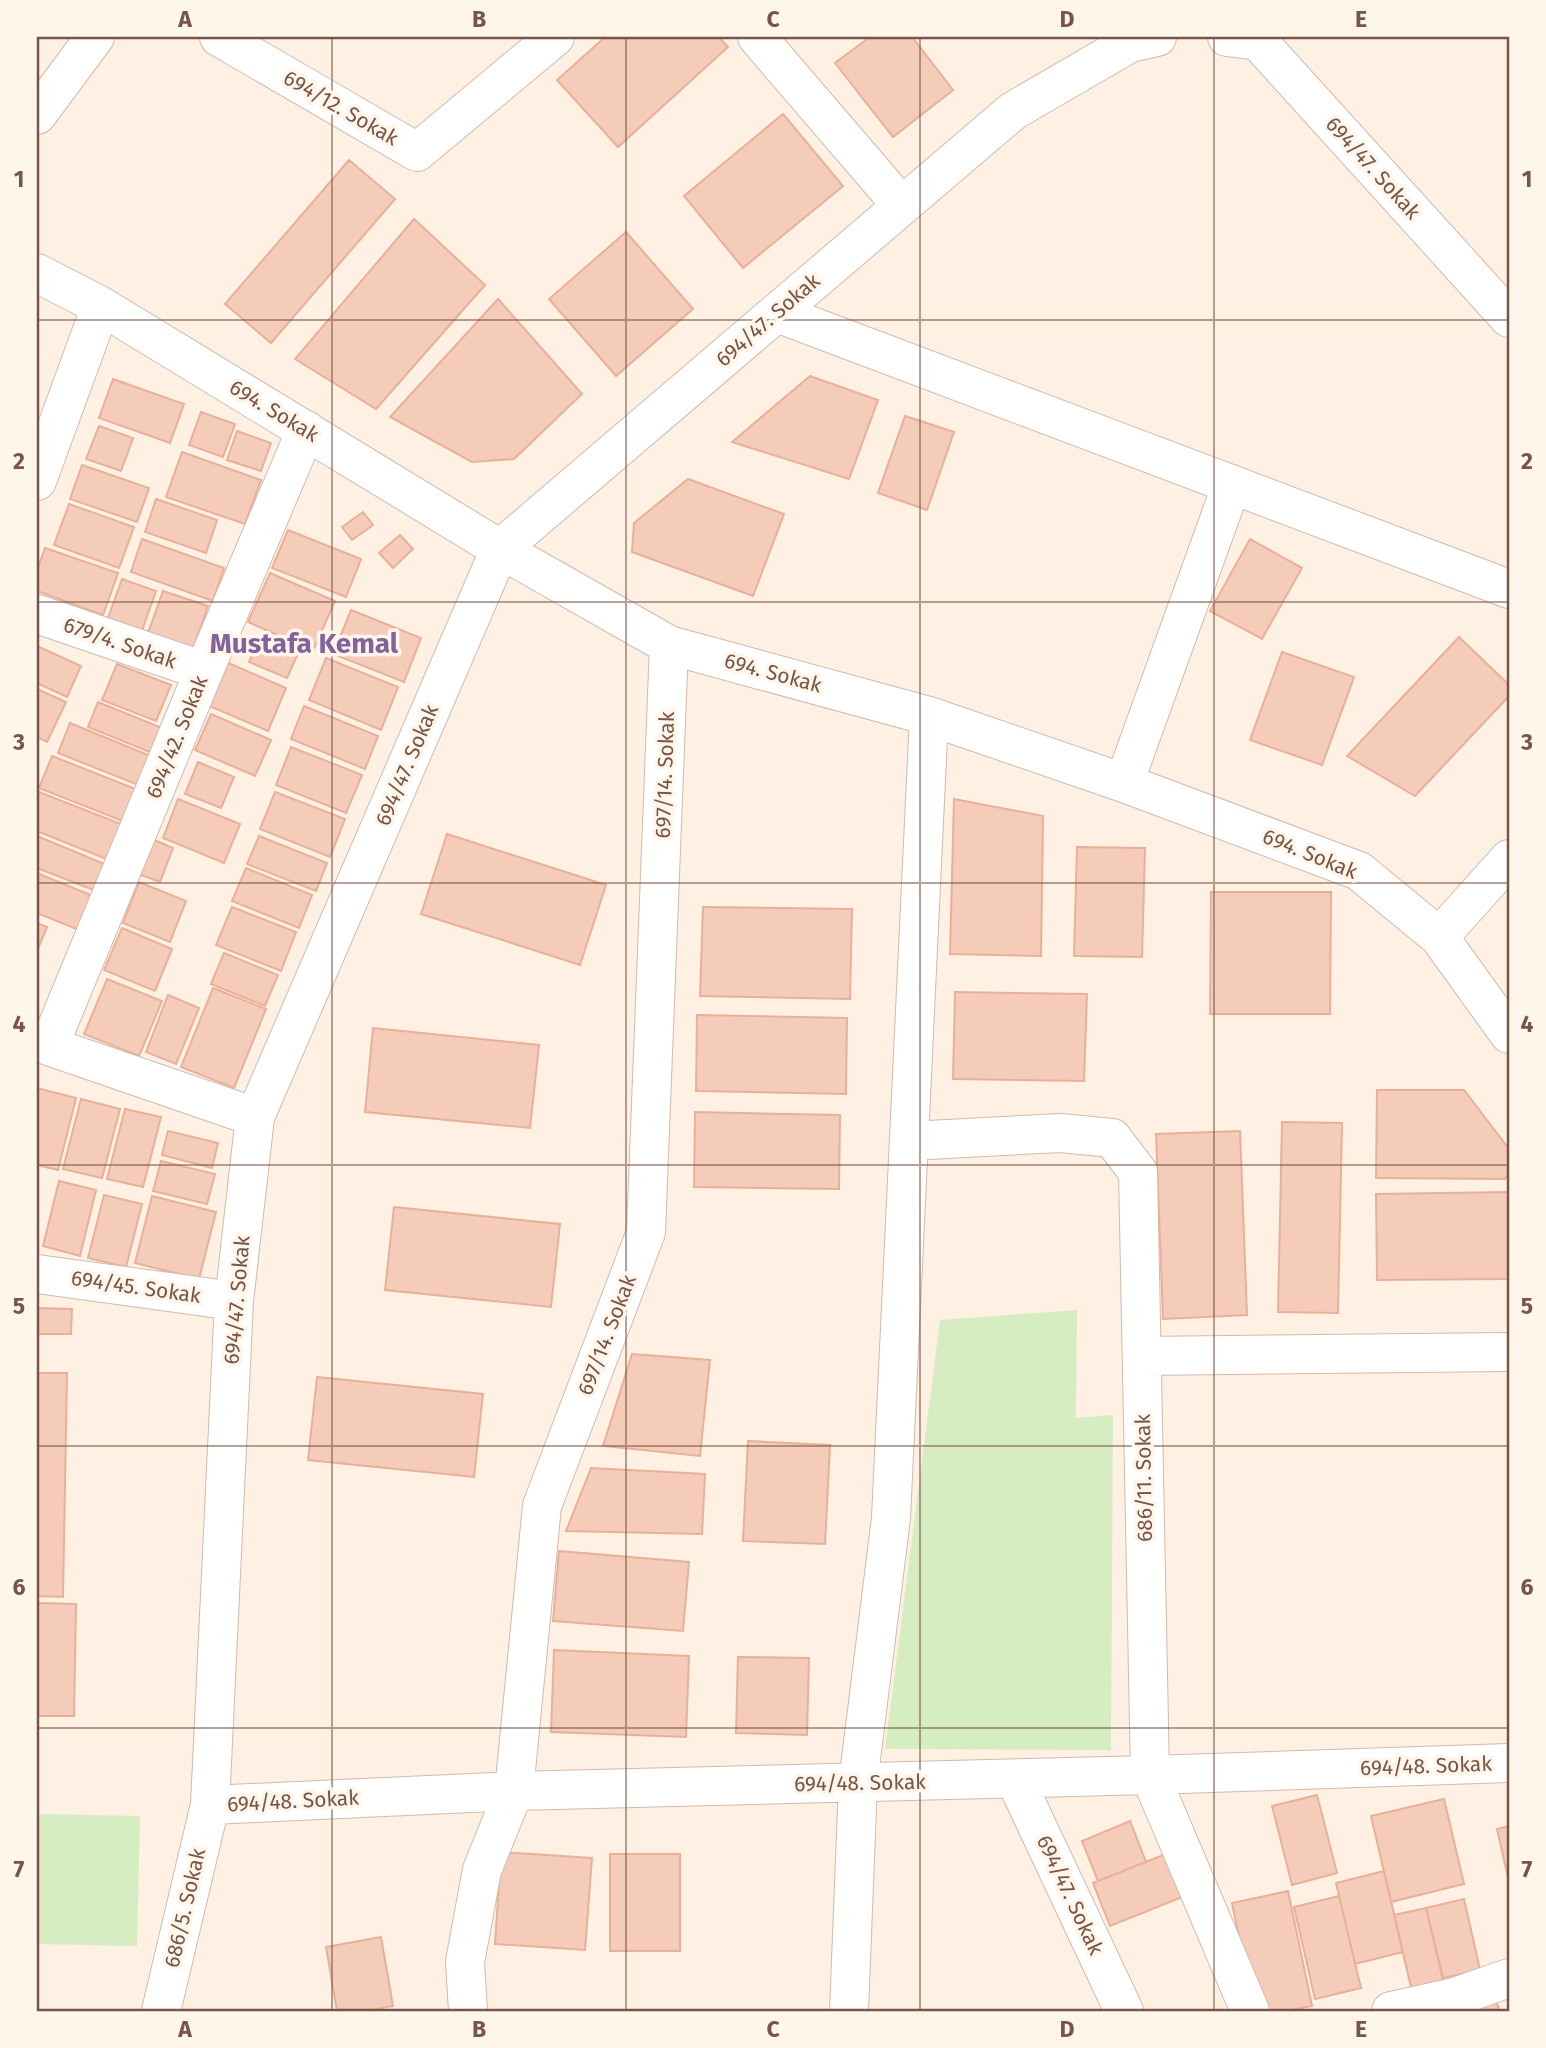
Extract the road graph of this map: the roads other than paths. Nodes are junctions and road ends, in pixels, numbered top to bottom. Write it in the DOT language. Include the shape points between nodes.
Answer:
graph roads {
  1 [pos="95,37"];
  2 [pos="219,37"];
  3 [pos="555,37"];
  4 [pos="757,37"];
  5 [pos="1157,37"];
  6 [pos="1227,37"];
  7 [pos="37,115"];
  8 [pos="902,206"];
  9 [pos="37,273"];
  10 [pos="101,306"];
  11 [pos="777,313"];
  12 [pos="1509,318"];
  13 [pos="51,399"];
  14 [pos="306,430"];
  15 [pos="37,481"];
  16 [pos="1233,484"];
  17 [pos="500,550"];
  18 [pos="1509,589"];
  19 [pos="37,614"];
  20 [pos="669,645"];
  21 [pos="204,671"];
  22 [pos="929,716"];
  23 [pos="1124,783"];
  24 [pos="1509,859"];
  25 [pos="1439,937"];
  26 [pos="1509,1034"];
  27 [pos="43,1044"];
  28 [pos="255,1116"];
  29 [pos="909,1141"];
  30 [pos="37,1274"];
  31 [pos="234,1301"];
  32 [pos="1509,1352"];
  33 [pos="1142,1356"];
  34 [pos="1509,1763"];
  35 [pos="1150,1775"];
  36 [pos="1015,1779"];
  37 [pos="858,1783"];
  38 [pos="514,1791"];
  39 [pos="210,1805"];
  40 [pos="1509,1978"];
  41 [pos="161,2011"];
  42 [pos="468,2011"];
  43 [pos="849,2011"];
  44 [pos="1124,2011"];
  45 [pos="1250,2011"];
  46 [pos="1391,2011"];
  1 -- 7 [label="street"];
  2 -- 3 [label="street, 694/12. Sokak" via="417,152"];
  4 -- 8 [label="street"];
  5 -- 8 [label="street, 694/47. Sokak" via="1130,43 1013,111"];
  6 -- 12 [label="street, 694/47. Sokak" via="1258,41"];
  8 -- 11 [label="street, 694/47. Sokak"];
  9 -- 10 [label="street, 694. Sokak"];
  10 -- 13 [label="street"];
  10 -- 14 [label="street, 694. Sokak"];
  11 -- 16 [label="street"];
  11 -- 17 [label="street, 694/47. Sokak"];
  13 -- 15 [label="street"];
  14 -- 17 [label="street, 694. Sokak"];
  14 -- 21 [label="street, 694/42. Sokak"];
  16 -- 18 [label="street"];
  16 -- 23 [label="street"];
  17 -- 20 [label="street, 694. Sokak"];
  17 -- 28 [label="street, 694/47. Sokak"];
  19 -- 21 [label="street, 679/4. Sokak"];
  20 -- 22 [label="street, 694. Sokak"];
  20 -- 38 [label="street, 697/14. Sokak" via="646,1232 542,1506"];
  21 -- 27 [label="street, 694/42. Sokak"];
  22 -- 23 [label="street, 694. Sokak"];
  22 -- 29 [label="street"];
  23 -- 25 [label="street, 694. Sokak" via="1359,871"];
  24 -- 25 [label="street"];
  25 -- 26 [label="street, 694. Sokak"];
  27 -- 28 [label="street"];
  28 -- 31 [label="street, 694/47. Sokak"];
  29 -- 33 [label="street, 686/11. Sokak" via="1060,1133 1112,1138 1138,1172"];
  29 -- 37 [label="street" via="891,1518"];
  30 -- 31 [label="street, 694/45. Sokak"];
  31 -- 39 [label="street, 694/47. Sokak"];
  32 -- 33 [label="street"];
  33 -- 35 [label="street, 686/11. Sokak"];
  34 -- 35 [label="street, 694/48. Sokak"];
  35 -- 36 [label="street, 694/48. Sokak"];
  35 -- 45 [label="street, 686/11. Sokak"];
  36 -- 37 [label="street, 694/48. Sokak"];
  36 -- 44 [label="street, 694/47. Sokak"];
  37 -- 38 [label="street, 694/48. Sokak"];
  37 -- 43 [label="street"];
  38 -- 39 [label="street, 694/48. Sokak"];
  38 -- 42 [label="street, 697/14. Sokak" via="482,1870 465,1962"];
  39 -- 41 [label="street, 686/5. Sokak"];
  40 -- 46 [label="street" via="1455,1997"];
}
